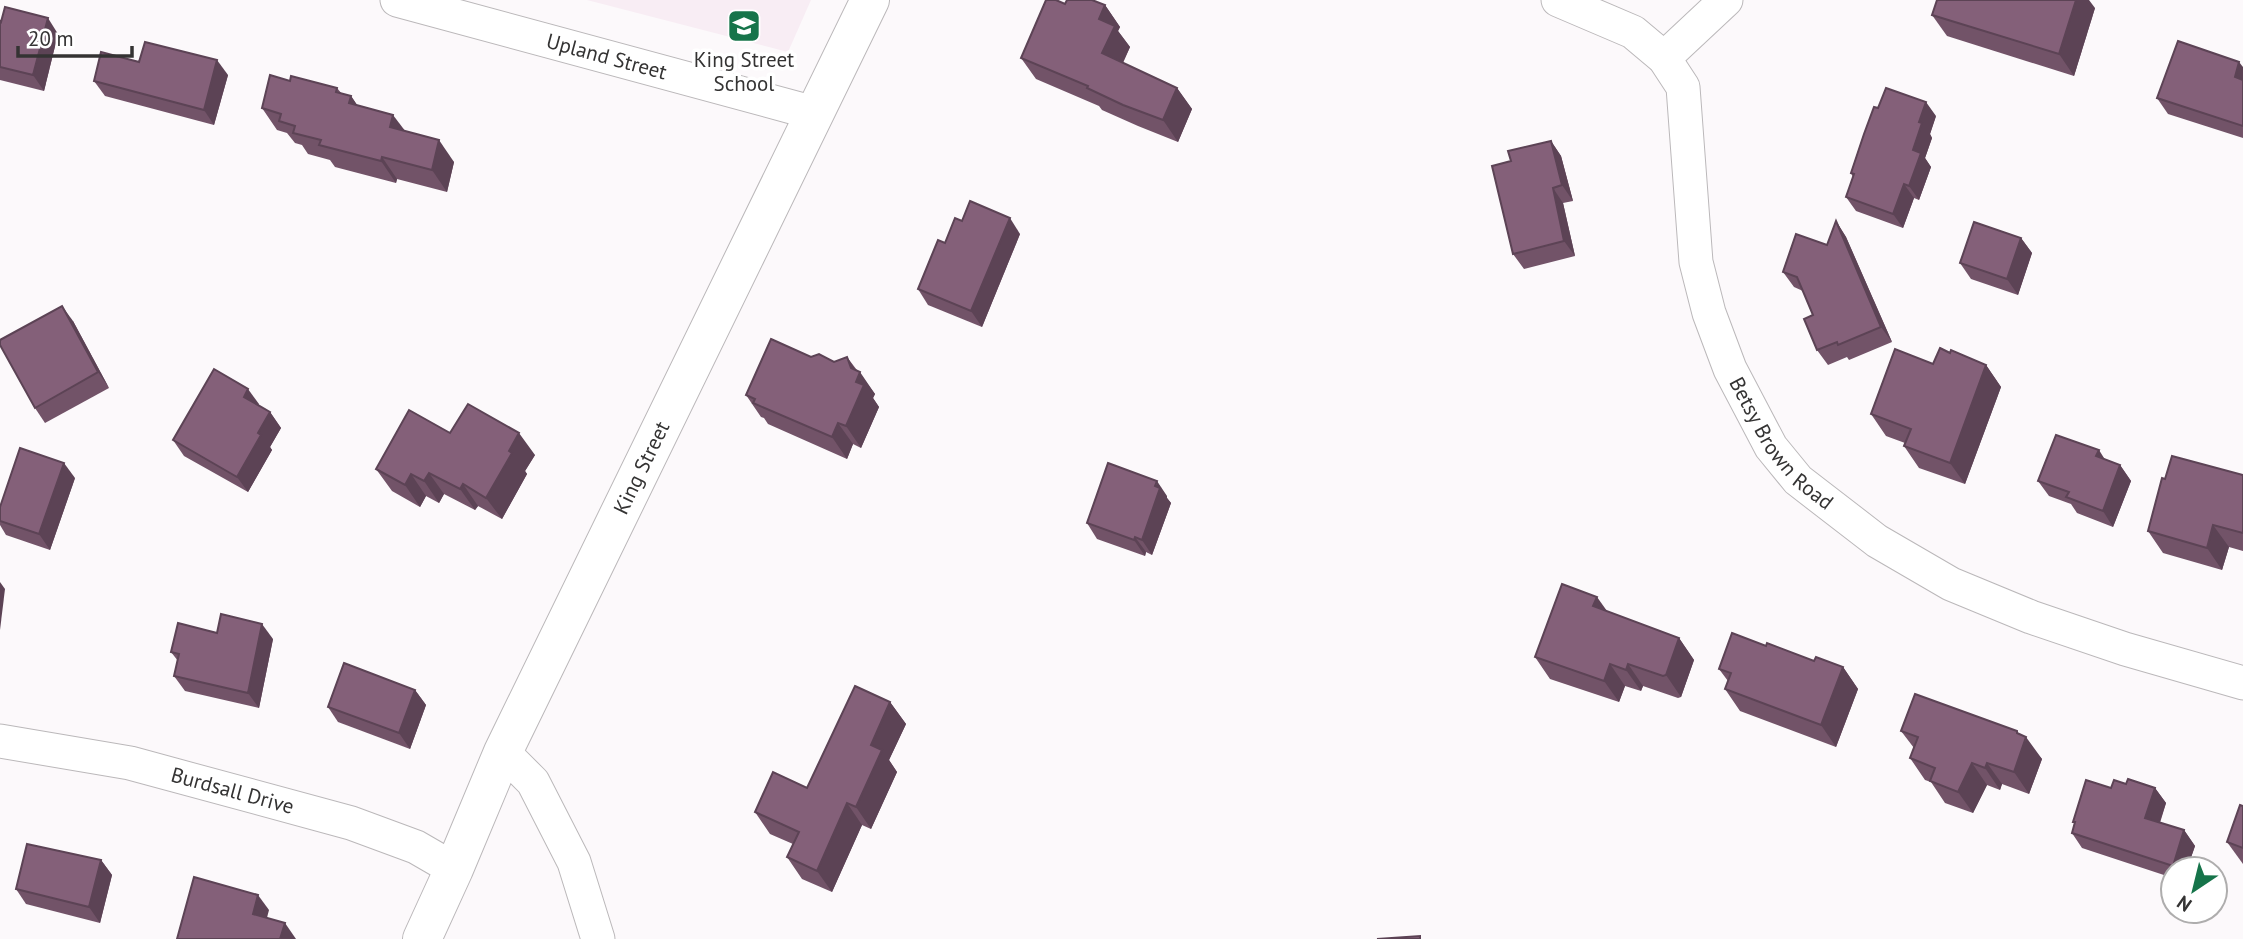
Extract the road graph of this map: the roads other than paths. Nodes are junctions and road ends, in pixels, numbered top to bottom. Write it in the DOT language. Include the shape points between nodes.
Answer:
graph roads {
  1 [pos="397,0"];
  2 [pos="870,0"];
  3 [pos="1558,0"];
  4 [pos="1726,0"];
  5 [pos="1664,58"];
  6 [pos="814,113"];
  7 [pos="2243,683"];
  8 [pos="0,741"];
  9 [pos="503,752"];
  10 [pos="454,869"];
  11 [pos="422,939"];
  12 [pos="598,939"];
  1 -- 6 [label="street, Upland Street"];
  2 -- 6 [label="main road, King Street"];
  3 -- 5 [label="street, Betsy Brown Road" via="1633,32"];
  4 -- 5 [label="street"];
  5 -- 7 [label="street, Betsy Brown Road" via="1683,87 1696,262 1709,313 1730,369 1771,447 1798,480 1877,541 1951,583 2031,617"];
  6 -- 9 [label="main road, King Street"];
  8 -- 10 [label="street, Burdsall Drive" via="130,764 351,823 416,847"];
  9 -- 10 [label="main road, King Street"];
  9 -- 12 [label="street" via="539,793 574,862"];
  10 -- 11 [label="main road, King Street"];
}
